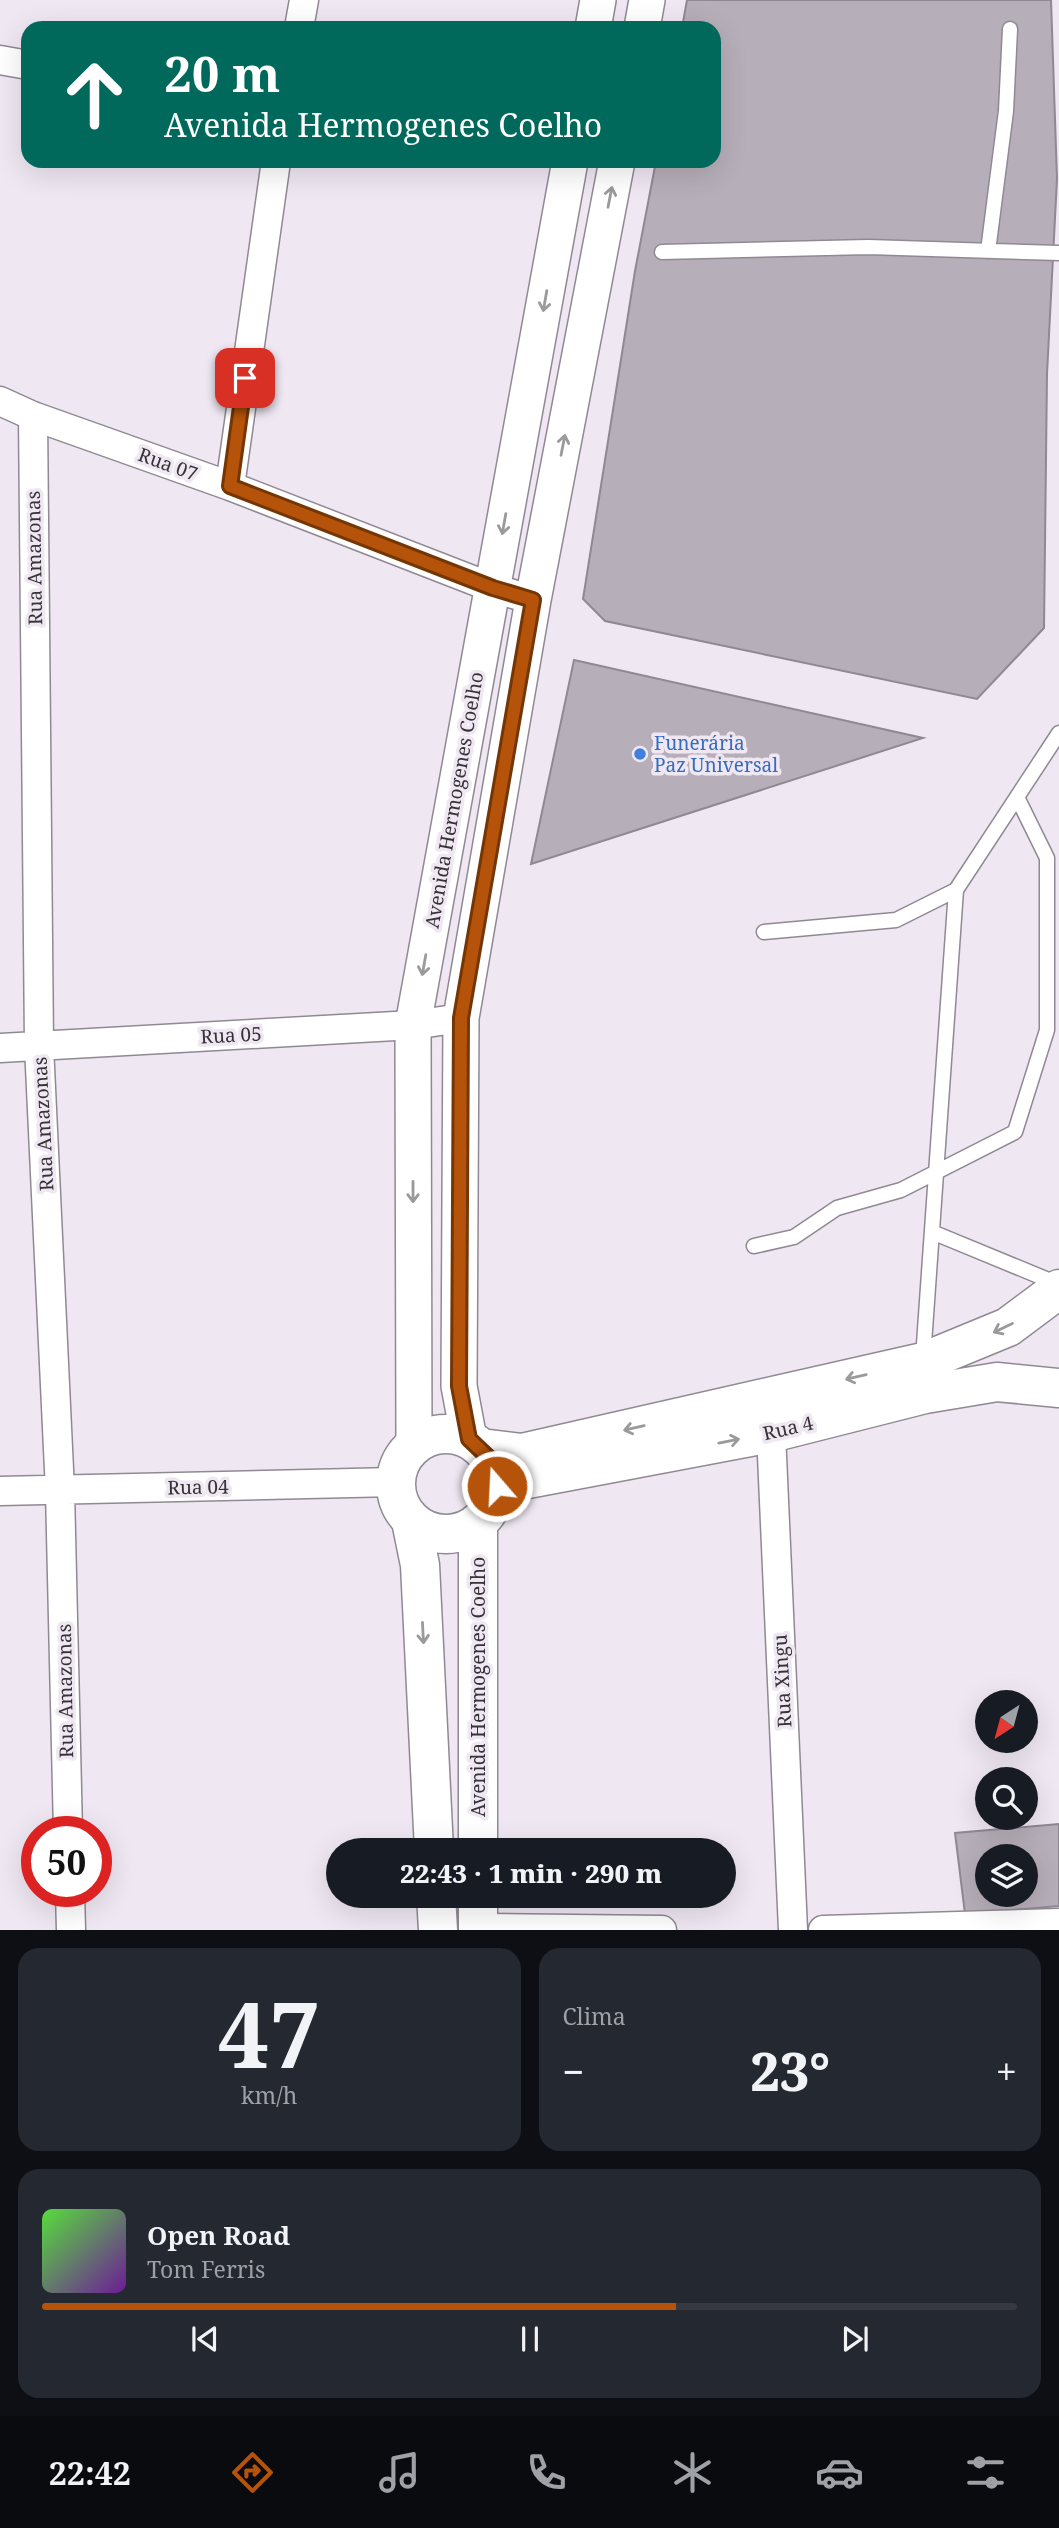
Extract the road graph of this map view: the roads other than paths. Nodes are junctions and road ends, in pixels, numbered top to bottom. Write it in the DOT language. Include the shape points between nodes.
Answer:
graph roads {
  1 [pos="304,0"];
  2 [pos="598,0"];
  3 [pos="647,0"];
  4 [pos="300,21"];
  5 [pos="594,21"];
  6 [pos="643,21"];
  7 [pos="1010,29"];
  8 [pos="0,60"];
  9 [pos="21,64"];
  10 [pos="275,168"];
  11 [pos="569,168"];
  12 [pos="616,168"];
  13 [pos="554,251"];
  14 [pos="988,251"];
  15 [pos="662,252"];
  16 [pos="1059,253"];
  17 [pos="599,254"];
  18 [pos="0,401"];
  19 [pos="33,416"];
  20 [pos="230,486"];
  21 [pos="493,588"];
  22 [pos="533,600"];
  23 [pos="1059,733"];
  24 [pos="1017,797"];
  25 [pos="956,890"];
  26 [pos="764,932"];
  27 [pos="461,1018"];
  28 [pos="413,1025"];
  29 [pos="39,1046"];
  30 [pos="0,1048"];
  31 [pos="936,1174"];
  32 [pos="932,1232"];
  33 [pos="754,1246"];
  34 [pos="1059,1287"];
  35 [pos="924,1378"];
  36 [pos="1059,1388"];
  37 [pos="771,1433"];
  38 [pos="475,1443"];
  39 [pos="414,1445"];
  40 [pos="396,1482"];
  41 [pos="60,1490"];
  42 [pos="0,1491"];
  43 [pos="497,1502"];
  44 [pos="411,1521"];
  45 [pos="68,1816"];
  46 [pos="433,1838"];
  47 [pos="479,1838"];
  48 [pos="70,1907"];
  49 [pos="437,1908"];
  50 [pos="472,1921"];
  51 [pos="1059,1923"];
  52 [pos="71,1930"];
  53 [pos="438,1930"];
  54 [pos="662,1930"];
  55 [pos="793,1930"];
  56 [pos="823,1930"];
  1 -- 4 [label="street"];
  2 -- 5 [label="street"];
  3 -- 6 [label="street"];
  7 -- 14 [label="lane" via="1006,111"];
  8 -- 9 [label="street"];
  10 -- 20 [label="street"];
  11 -- 13 [label="street, Avenida Hermogenes Coelho"];
  17 -- 12 [label="street, one-way"];
  13 -- 17 [label="street"];
  13 -- 21 [label="street, Avenida Hermogenes Coelho, one-way"];
  14 -- 15 [label="lane" via="868,247"];
  14 -- 16 [label="lane"];
  22 -- 17 [label="street, one-way"];
  18 -- 19 [label="street, Rua 07"];
  19 -- 20 [label="street, Rua 07"];
  19 -- 29 [label="street, Rua Amazonas"];
  20 -- 21 [label="street, Rua 07"];
  21 -- 22 [label="street, Rua 07"];
  21 -- 28 [label="street, Avenida Hermogenes Coelho, one-way"];
  22 -- 27 [label="street"];
  23 -- 24 [label="lane"];
  24 -- 25 [label="lane"];
  24 -- 31 [label="lane" via="1047,858 1047,1030 1015,1132"];
  25 -- 26 [label="lane" via="896,920"];
  25 -- 31 [label="lane"];
  27 -- 28 [label="street, Rua 05"];
  27 -- 38 [label="street" via="459,1386"];
  28 -- 29 [label="street, Rua 05"];
  28 -- 39 [label="street, Avenida Hermogenes Coelho, one-way"];
  29 -- 30 [label="street, Rua 05"];
  29 -- 41 [label="street, Rua Amazonas"];
  31 -- 32 [label="lane"];
  31 -- 33 [label="lane" via="901,1190 837,1208 794,1237"];
  32 -- 34 [label="lane"];
  32 -- 35 [label="lane"];
  34 -- 35 [label="main road, one-way" via="1008,1327"];
  35 -- 36 [label="main road, Rua 4"];
  35 -- 37 [label="main road, Rua 4"];
  35 -- 38 [label="main road, Rua 4, one-way" via="522,1453"];
  43 -- 37 [label="main road, Rua 4, one-way"];
  37 -- 55 [label="street, Rua Xingu"];
  38 -- 39 [label="main road" via="441,1434"];
  38 -- 43 [label="main road" via="496,1472"];
  39 -- 40 [label="main road" via="398,1468"];
  40 -- 41 [label="street, Rua 04"];
  40 -- 44 [label="main road" via="402,1510"];
  41 -- 42 [label="street, Rua 04"];
  41 -- 45 [label="street, Rua Amazonas"];
  43 -- 44 [label="main road" via="466,1531 444,1535"];
  43 -- 47 [label="main road, Avenida Hermogenes Coelho"];
  44 -- 46 [label="main road, one-way" via="420,1565"];
  48 -- 52 [label="street"];
  49 -- 53 [label="main road"];
  50 -- 54 [label="street"];
  51 -- 56 [label="street"];
}
